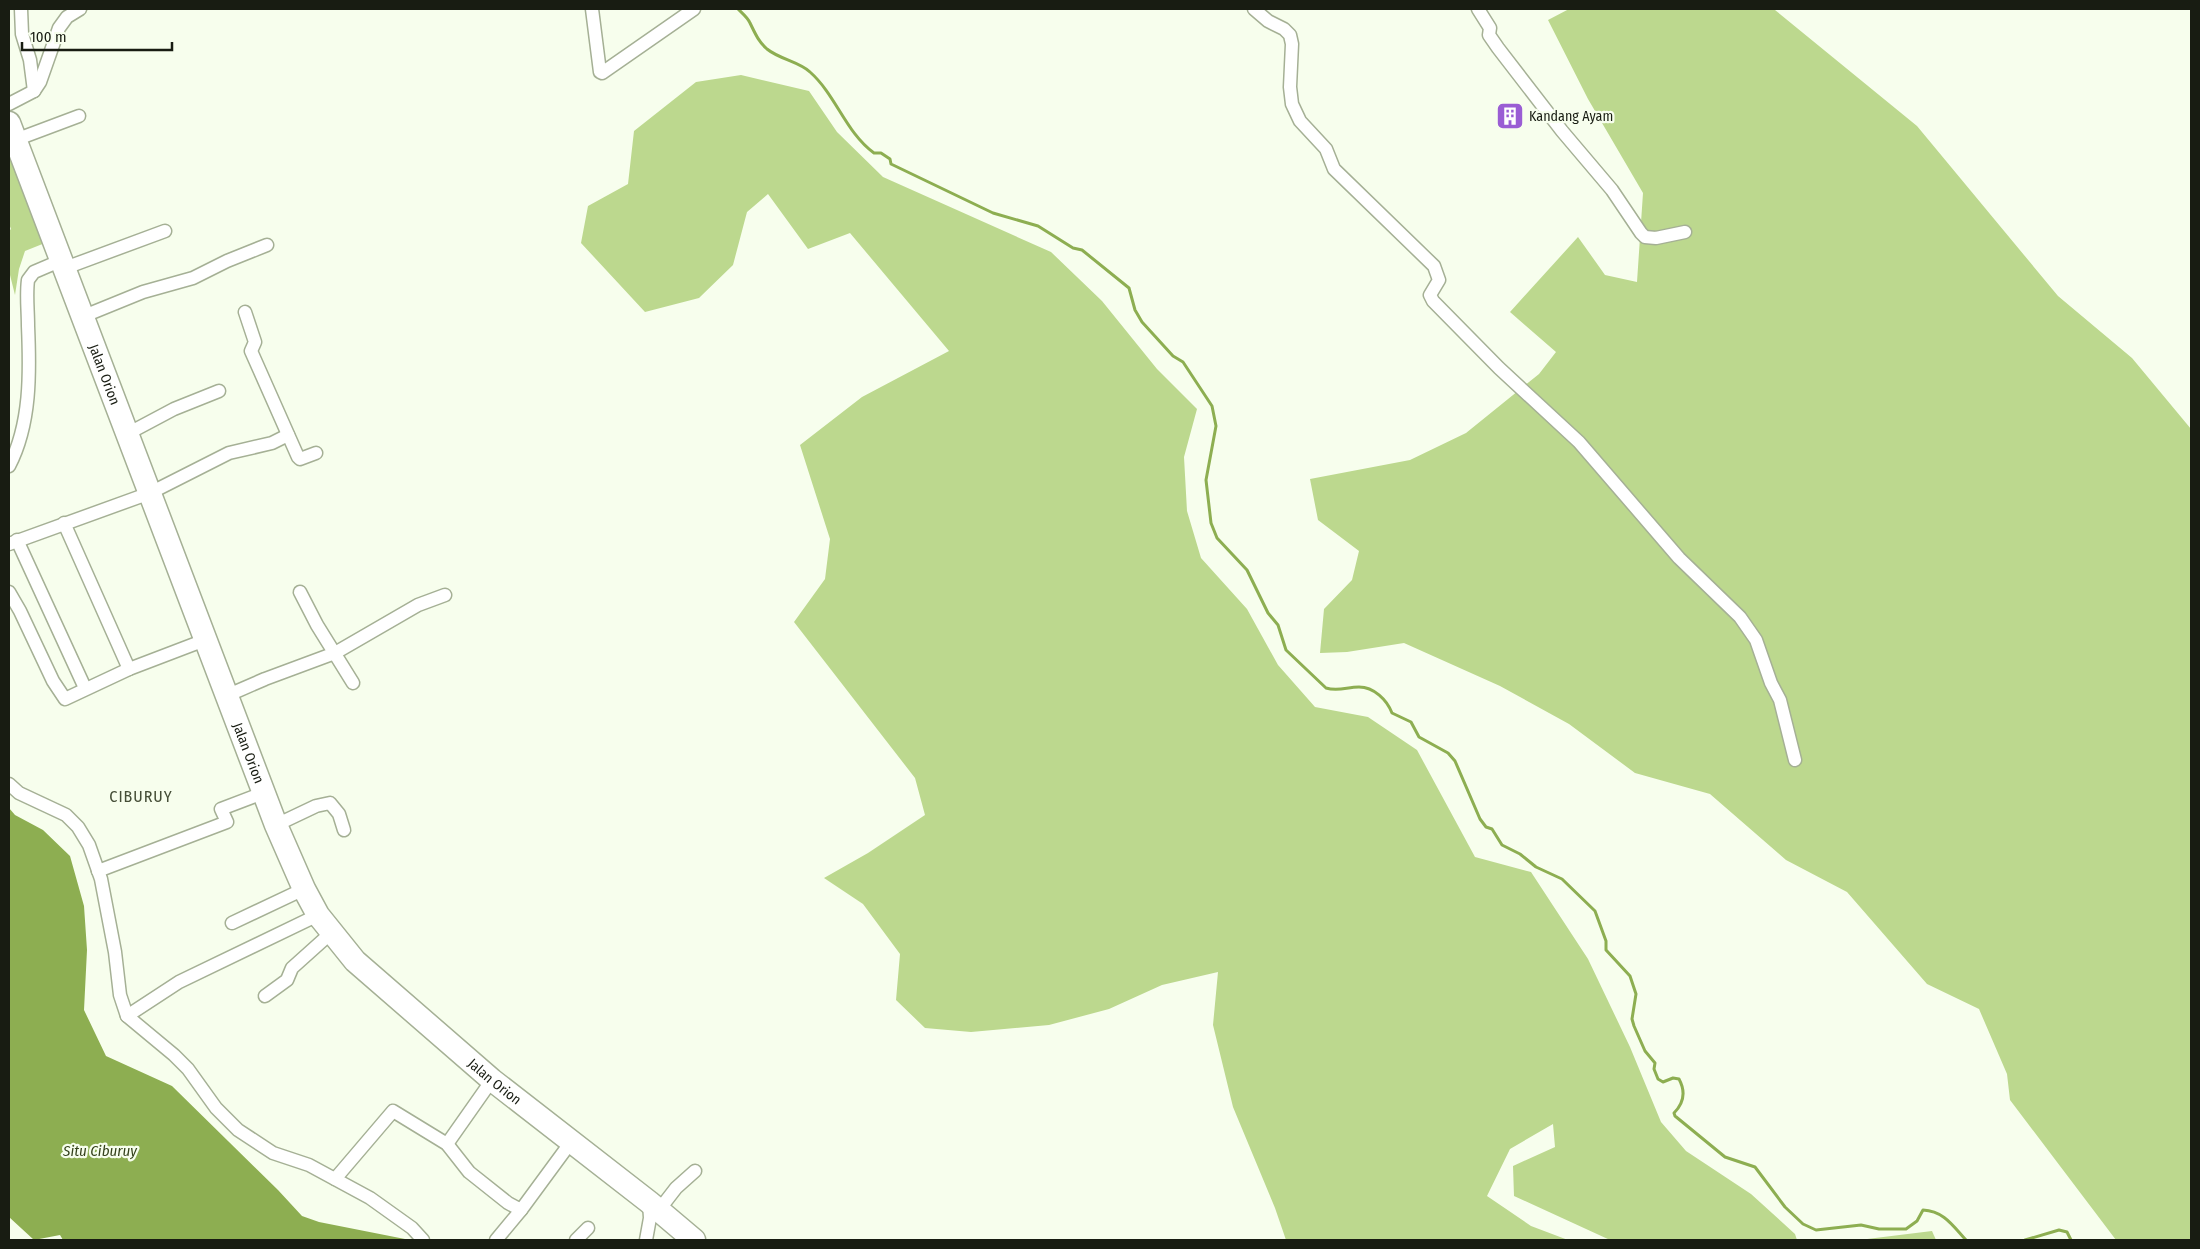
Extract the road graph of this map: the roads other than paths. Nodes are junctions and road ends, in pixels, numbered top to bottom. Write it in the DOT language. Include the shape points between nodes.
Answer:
graph roads {
  1 [pos="21,9"];
  2 [pos="80,9"];
  3 [pos="592,9"];
  4 [pos="694,9"];
  5 [pos="1254,9"];
  6 [pos="1478,9"];
  7 [pos="34,91"];
  8 [pos="9,104"];
  9 [pos="79,116"];
  10 [pos="12,137"];
  11 [pos="164,231"];
  12 [pos="1685,232"];
  13 [pos="266,245"];
  14 [pos="63,264"];
  15 [pos="245,312"];
  16 [pos="84,316"];
  17 [pos="219,391"];
  18 [pos="127,434"];
  19 [pos="288,435"];
  20 [pos="316,453"];
  21 [pos="9,466"];
  22 [pos="150,493"];
  23 [pos="64,523"];
  24 [pos="13,542"];
  25 [pos="9,592"];
  26 [pos="300,592"];
  27 [pos="445,595"];
  28 [pos="205,640"];
  29 [pos="334,653"];
  30 [pos="129,669"];
  31 [pos="353,683"];
  32 [pos="85,688"];
  33 [pos="226,696"];
  34 [pos="1795,760"];
  35 [pos="9,784"];
  36 [pos="264,793"];
  37 [pos="276,825"];
  38 [pos="344,830"];
  39 [pos="98,871"];
  40 [pos="304,889"];
  41 [pos="318,915"];
  42 [pos="232,923"];
  43 [pos="331,933"];
  44 [pos="265,996"];
  45 [pos="127,1016"];
  46 [pos="492,1080"];
  47 [pos="571,1142"];
  48 [pos="447,1144"];
  49 [pos="695,1171"];
  50 [pos="335,1179"];
  51 [pos="654,1206"];
  52 [pos="521,1210"];
  53 [pos="588,1228"];
  54 [pos="423,1240"];
  55 [pos="496,1240"];
  56 [pos="576,1240"];
  57 [pos="646,1240"];
  58 [pos="694,1240"];
  1 -- 7 [label="street" via="22,34"];
  2 -- 7 [label="street" via="67,17 59,28 44,73"];
  3 -- 4 [label="street" via="602,73"];
  5 -- 34 [label="street" via="1290,35 1290,95 1300,121 1326,149 1334,169 1434,266 1439,280 1430,295 1433,301 1498,368 1579,442 1679,558 1740,617 1756,640 1780,700"];
  6 -- 12 [label="street" via="1490,28 1489,36 1612,190 1641,233 1645,237 1656,238"];
  7 -- 8 [label="street"];
  9 -- 10 [label="street"];
  10 -- 14 [label="highway, Jalan Orion"];
  11 -- 14 [label="street"];
  13 -- 16 [label="street" via="193,278 143,292"];
  14 -- 16 [label="highway, Jalan Orion"];
  14 -- 21 [label="street" via="34,272 28,280 25,420"];
  15 -- 19 [label="street" via="255,342 251,351"];
  16 -- 18 [label="highway, Jalan Orion"];
  17 -- 18 [label="street" via="174,409"];
  18 -- 22 [label="highway, Jalan Orion"];
  19 -- 20 [label="street" via="300,459"];
  19 -- 22 [label="street" via="272,443 229,452"];
  22 -- 23 [label="street"];
  22 -- 28 [label="highway, Jalan Orion"];
  23 -- 24 [label="street"];
  23 -- 30 [label="street"];
  24 -- 32 [label="street"];
  25 -- 32 [label="street" via="63,698"];
  26 -- 29 [label="street"];
  27 -- 29 [label="street" via="418,606"];
  28 -- 30 [label="street"];
  28 -- 33 [label="highway, Jalan Orion"];
  29 -- 31 [label="street"];
  29 -- 33 [label="street"];
  30 -- 32 [label="street"];
  33 -- 36 [label="highway, Jalan Orion"];
  35 -- 39 [label="street" via="20,793 66,815 89,845"];
  36 -- 37 [label="highway, Jalan Orion"];
  36 -- 39 [label="street" via="221,809 227,822"];
  37 -- 38 [label="street" via="316,806 330,803 339,814"];
  37 -- 40 [label="highway, Jalan Orion"];
  39 -- 45 [label="street" via="115,952 120,996"];
  40 -- 41 [label="highway, Jalan Orion"];
  40 -- 42 [label="street"];
  41 -- 43 [label="highway, Jalan Orion"];
  41 -- 45 [label="street" via="179,982"];
  43 -- 44 [label="street" via="292,968 287,980"];
  43 -- 46 [label="highway, Jalan Orion" via="362,968"];
  45 -- 50 [label="street" via="188,1069 216,1108 238,1130 273,1153 309,1165"];
  46 -- 47 [label="highway, Jalan Orion"];
  46 -- 48 [label="street"];
  47 -- 51 [label="highway, Jalan Orion"];
  47 -- 52 [label="street"];
  48 -- 50 [label="street" via="393,1111"];
  48 -- 52 [label="street" via="469,1172"];
  49 -- 51 [label="street"];
  50 -- 54 [label="street" via="370,1198 412,1228"];
  51 -- 57 [label="street"];
  51 -- 58 [label="highway, Jalan Orion"];
  52 -- 55 [label="street"];
  53 -- 56 [label="street"];
}
